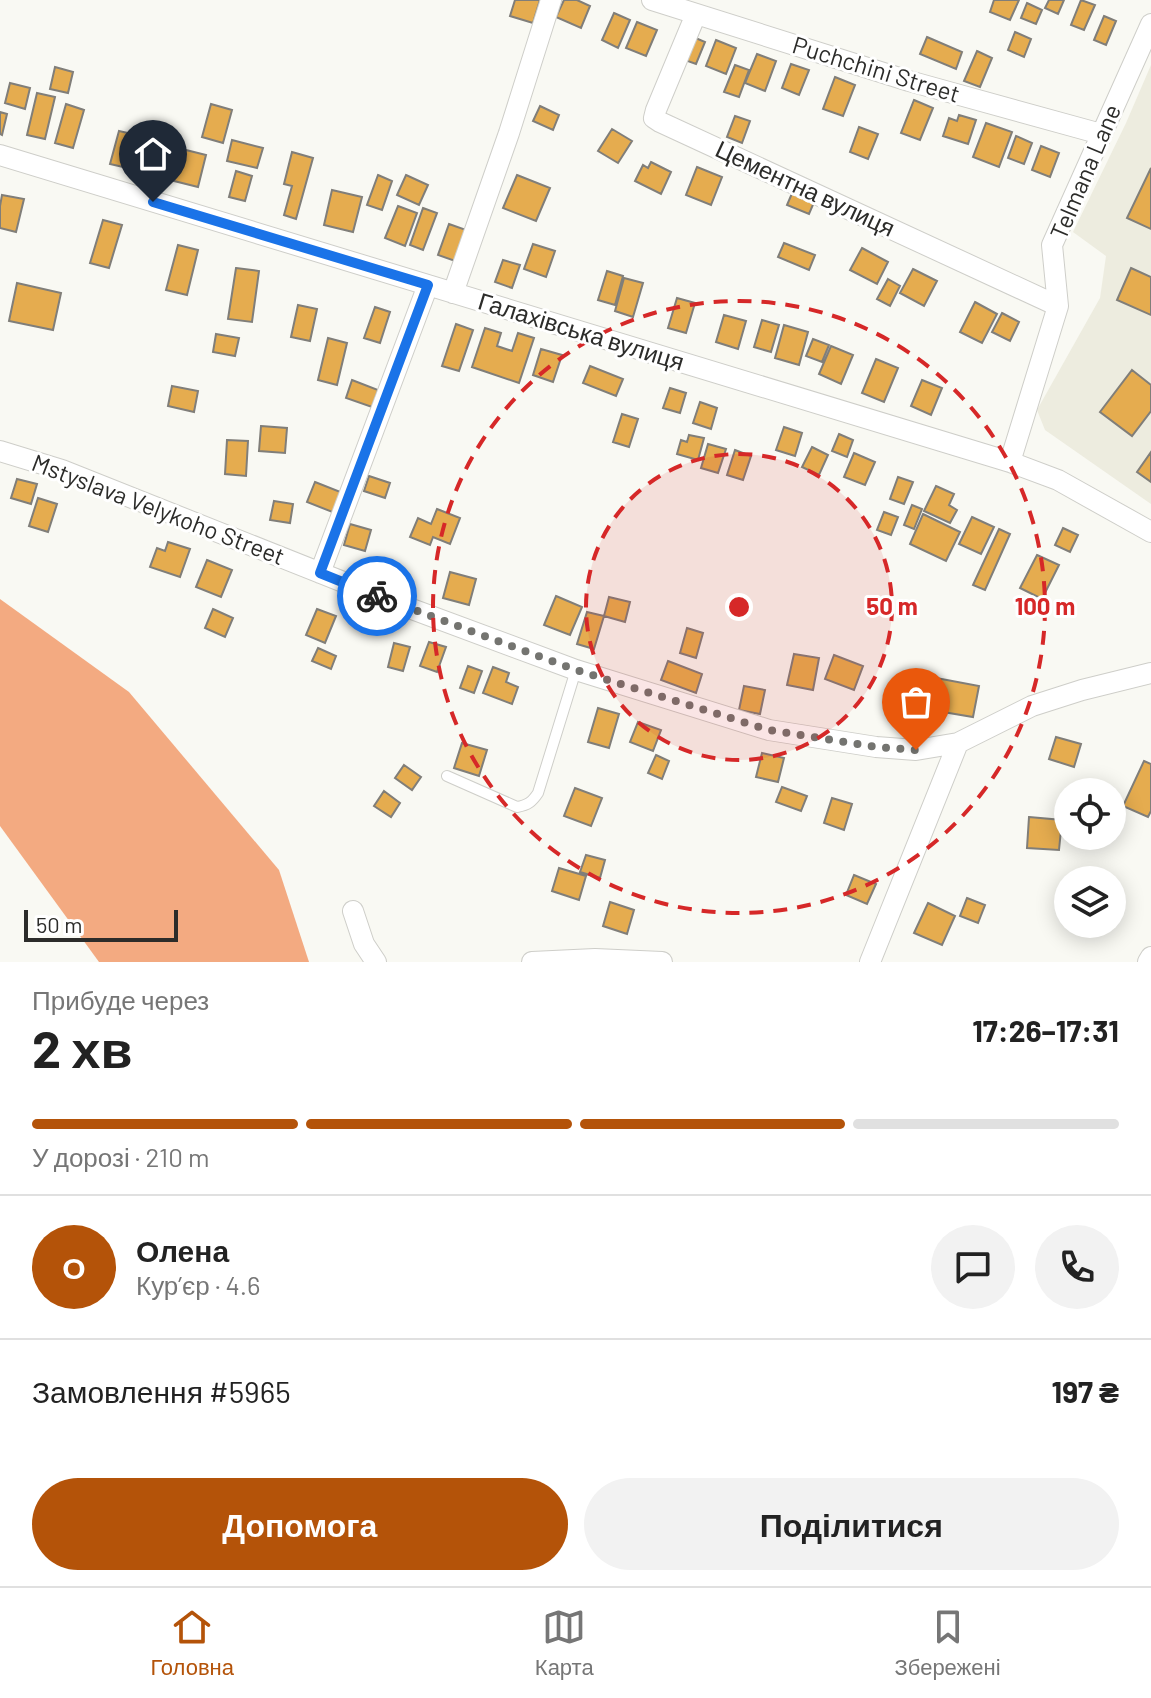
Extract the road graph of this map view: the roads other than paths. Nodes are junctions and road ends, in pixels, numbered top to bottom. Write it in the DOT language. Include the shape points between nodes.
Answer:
graph roads {
  1 [pos="551,0"];
  2 [pos="652,0"];
  3 [pos="696,14"];
  4 [pos="1151,24"];
  5 [pos="1101,134"];
  6 [pos="0,155"];
  7 [pos="428,285"];
  8 [pos="453,293"];
  9 [pos="1058,306"];
  10 [pos="0,451"];
  11 [pos="1010,462"];
  12 [pos="1151,532"];
  13 [pos="320,573"];
  14 [pos="576,670"];
  15 [pos="1151,673"];
  16 [pos="958,743"];
  17 [pos="447,776"];
  18 [pos="353,911"];
  19 [pos="1151,957"];
  20 [pos="376,962"];
  21 [pos="532,962"];
  22 [pos="662,962"];
  23 [pos="870,962"];
  24 [pos="1148,962"];
  1 -- 8 [label="street"];
  2 -- 3 [label="street, Puchchini Street"];
  3 -- 5 [label="street, Puchchini Street"];
  3 -- 9 [label="street, Цементна вулиця" via="654,118"];
  4 -- 5 [label="street, Telmana Lane"];
  5 -- 9 [label="street, Telmana Lane" via="1052,245"];
  6 -- 7 [label="street, Галахівська вулиця"];
  7 -- 8 [label="street, Галахівська вулиця"];
  7 -- 13 [label="street"];
  8 -- 11 [label="street, Галахівська вулиця"];
  9 -- 11 [label="street, Telmana Lane"];
  10 -- 13 [label="street, Mstyslava Velykoho Street" via="62,470"];
  11 -- 12 [label="street, Галахівська вулиця" via="1058,480"];
  13 -- 14 [label="street, Mstyslava Velykoho Street"];
  14 -- 16 [label="street, Mstyslava Velykoho Street" via="769,730 916,750"];
  14 -- 17 [label="lane" via="533,801 517,807"];
  15 -- 16 [label="street, Mstyslava Velykoho Street" via="1032,706"];
  16 -- 23 [label="street"];
  18 -- 20 [label="street"];
  19 -- 24 [label="street"];
  21 -- 22 [label="street"];
}
